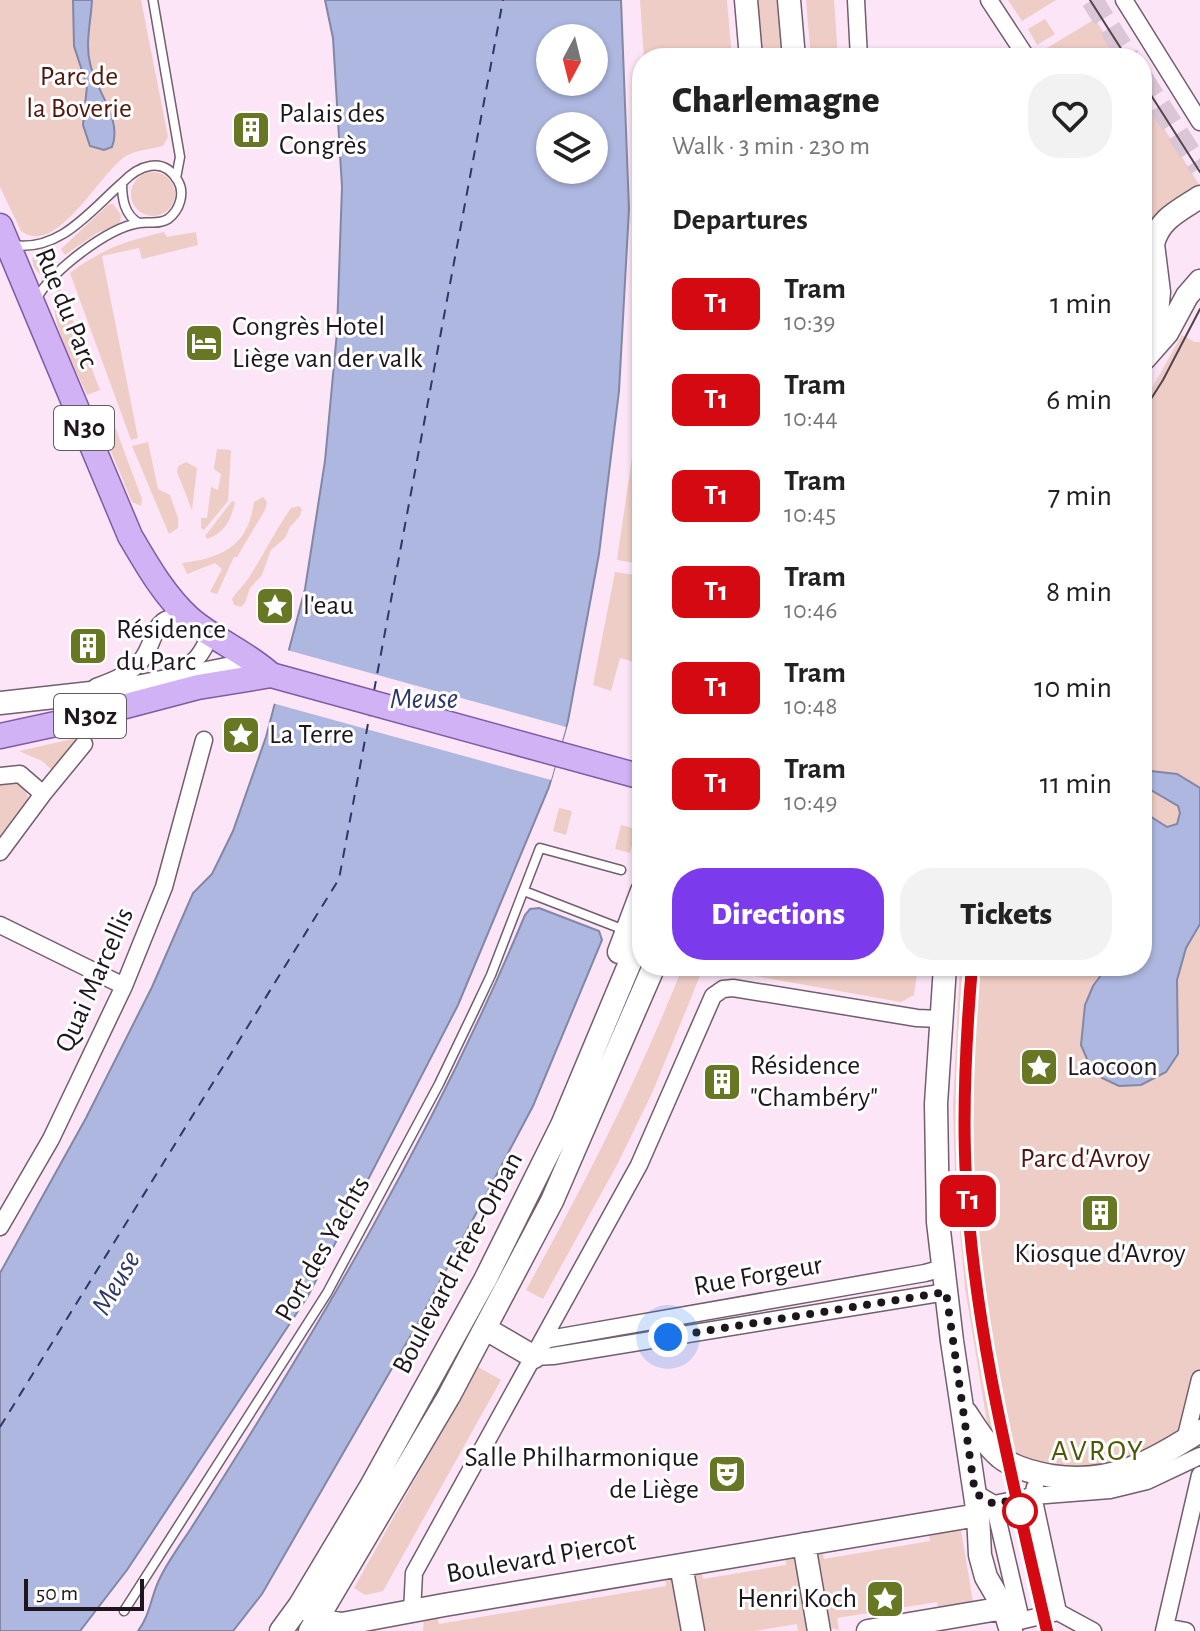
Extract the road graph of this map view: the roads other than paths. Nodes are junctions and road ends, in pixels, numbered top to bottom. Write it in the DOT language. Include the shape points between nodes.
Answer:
graph roads {
  1 [pos="153,0"];
  2 [pos="746,0"];
  3 [pos="789,0"];
  4 [pos="856,0"];
  5 [pos="989,0"];
  6 [pos="1124,0"];
  7 [pos="750,48"];
  8 [pos="793,48"];
  9 [pos="858,48"];
  10 [pos="1020,48"];
  11 [pos="1200,122"];
  12 [pos="176,178"];
  13 [pos="122,183"];
  14 [pos="1200,197"];
  15 [pos="139,223"];
  16 [pos="4,235"];
  17 [pos="1152,254"];
  18 [pos="1154,257"];
  19 [pos="1152,278"];
  20 [pos="1200,281"];
  21 [pos="33,306"];
  22 [pos="1152,349"];
  23 [pos="190,618"];
  24 [pos="210,634"];
  25 [pos="275,676"];
  26 [pos="178,683"];
  27 [pos="75,693"];
  28 [pos="0,703"];
  29 [pos="0,736"];
  30 [pos="204,740"];
  31 [pos="84,744"];
  32 [pos="632,774"];
  33 [pos="0,776"];
  34 [pos="43,794"];
  35 [pos="0,852"];
  36 [pos="621,870"];
  37 [pos="524,891"];
  38 [pos="0,925"];
  39 [pos="632,932"];
  40 [pos="632,940"];
  41 [pos="650,976"];
  42 [pos="665,976"];
  43 [pos="944,976"];
  44 [pos="124,986"];
  45 [pos="940,1019"];
  46 [pos="580,1138"];
  47 [pos="0,1227"];
  48 [pos="943,1268"];
  49 [pos="902,1277"];
  50 [pos="946,1292"];
  51 [pos="905,1298"];
  52 [pos="489,1323"];
  53 [pos="576,1334"];
  54 [pos="538,1350"];
  55 [pos="579,1351"];
  56 [pos="1200,1379"];
  57 [pos="961,1406"];
  58 [pos="1195,1443"];
  59 [pos="1200,1475"];
  60 [pos="1036,1485"];
  61 [pos="985,1514"];
  62 [pos="804,1544"];
  63 [pos="681,1565"];
  64 [pos="300,1605"];
  65 [pos="1009,1610"];
  66 [pos="124,1611"];
  67 [pos="1058,1612"];
  68 [pos="414,1621"];
  69 [pos="315,1624"];
  70 [pos="1165,1629"];
  71 [pos="281,1631"];
  72 [pos="693,1631"];
  73 [pos="819,1631"];
  74 [pos="868,1631"];
  75 [pos="1093,1631"];
  76 [pos="1186,1631"];
  1 -- 12 [label="lane" via="180,157"];
  2 -- 7 [label="main road"];
  3 -- 8 [label="main road"];
  4 -- 9 [label="street"];
  5 -- 10 [label="street"];
  6 -- 11 [label="street"];
  12 -- 13 [label="lane" via="169,170 148,165"];
  12 -- 15 [label="lane" via="181,195 175,212 161,222"];
  13 -- 15 [label="lane" via="126,209"];
  13 -- 16 [label="lane" via="62,236 39,246"];
  14 -- 18 [label="main road" via="1158,228"];
  15 -- 21 [label="lane" via="62,267"];
  16 -- 21 [label="main road, Rue du Parc / N30"];
  17 -- 18 [label="street"];
  18 -- 19 [label="main road"];
  20 -- 22 [label="main road"];
  21 -- 23 [label="main road, Rue du Parc / N30" via="130,536 149,569"];
  23 -- 24 [label="main road, Rue du Parc / N30"];
  23 -- 27 [label="street" via="164,620 138,665 124,676"];
  24 -- 25 [label="main road, Rue du Parc / N30"];
  24 -- 26 [label="street" via="205,650"];
  25 -- 26 [label="main road, N30z"];
  25 -- 32 [label="main road, N30"];
  26 -- 27 [label="main road"];
  26 -- 29 [label="main road, N30z"];
  27 -- 28 [label="main road"];
  30 -- 44 [label="street, Quai Marcellis" via="164,887"];
  31 -- 34 [label="street"];
  33 -- 34 [label="street" via="20,774"];
  34 -- 35 [label="street"];
  36 -- 37 [label="lane, Port des Yachts" via="540,848"];
  37 -- 39 [label="lane"];
  37 -- 66 [label="lane, Port des Yachts" via="439,1084 327,1293"];
  38 -- 44 [label="street"];
  40 -- 64 [label="main road, Boulevard Frère-Orban" via="561,1095 539,1171 453,1341"];
  41 -- 46 [label="main road, Boulevard Frère-Orban"];
  42 -- 46 [label="main road" via="612,1095"];
  43 -- 45 [label="main road"];
  44 -- 47 [label="street, Quai Marcellis" via="51,1139"];
  45 -- 48 [label="main road" via="936,1129"];
  45 -- 54 [label="street" via="733,988 713,996 639,1165"];
  46 -- 52 [label="main road, Boulevard Frère-Orban"];
  48 -- 49 [label="street, Rue Forgeur"];
  48 -- 50 [label="main road"];
  49 -- 51 [label="street" via="912,1289"];
  49 -- 53 [label="street, Rue Forgeur"];
  50 -- 51 [label="street, Rue Forgeur"];
  50 -- 57 [label="main road"];
  51 -- 55 [label="street, Rue Forgeur"];
  52 -- 54 [label="main road"];
  52 -- 69 [label="main road, Boulevard Frère-Orban"];
  53 -- 54 [label="street, Rue Forgeur"];
  53 -- 55 [label="street"];
  54 -- 55 [label="street, Rue Forgeur" via="541,1358"];
  54 -- 68 [label="street" via="414,1573"];
  56 -- 58 [label="street"];
  57 -- 60 [label="main road" via="987,1444"];
  57 -- 61 [label="main road"];
  58 -- 60 [label="main road" via="1122,1473"];
  59 -- 70 [label="street"];
  60 -- 61 [label="street"];
  60 -- 67 [label="street"];
  61 -- 62 [label="main road, Boulevard Piercot"];
  61 -- 65 [label="main road" via="982,1566"];
  62 -- 63 [label="main road, Boulevard Piercot"];
  62 -- 73 [label="main road"];
  63 -- 68 [label="main road, Boulevard Piercot"];
  63 -- 72 [label="main road"];
  64 -- 69 [label="main road, Boulevard Piercot"];
  64 -- 71 [label="main road, Boulevard Frère-Orban"];
  65 -- 67 [label="street"];
  65 -- 74 [label="main road"];
  67 -- 75 [label="street"];
  68 -- 69 [label="main road, Boulevard Piercot"];
  70 -- 76 [label="street"];
}
